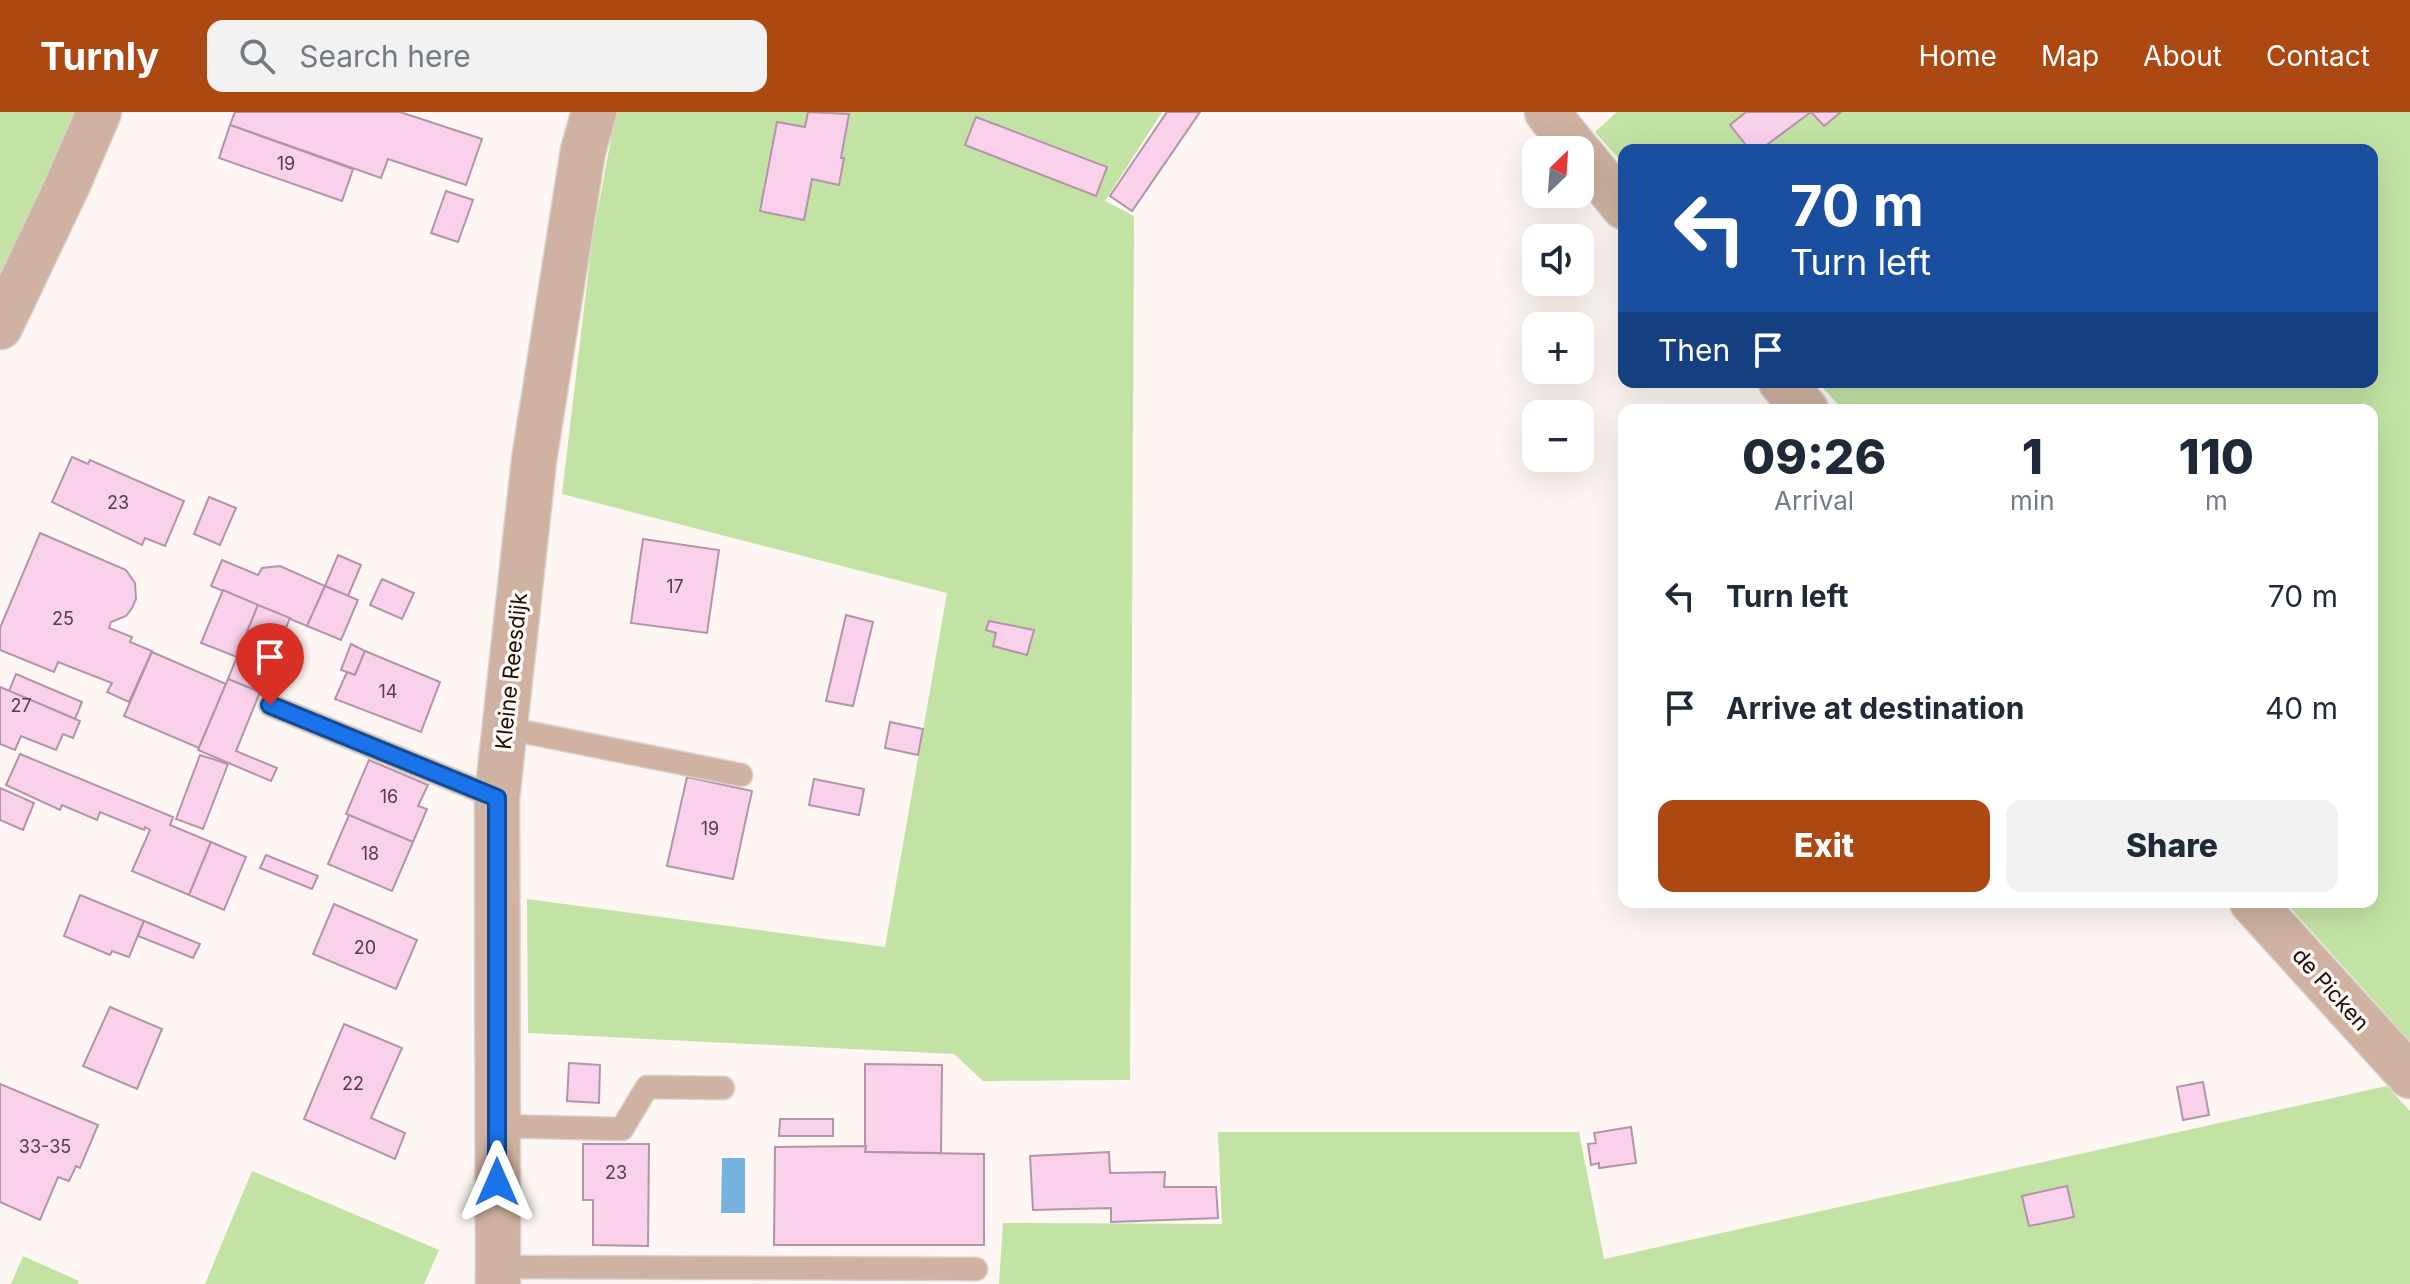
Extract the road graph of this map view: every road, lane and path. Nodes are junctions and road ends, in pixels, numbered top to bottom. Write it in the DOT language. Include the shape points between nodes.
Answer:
graph roads {
  1 [pos="99,112"];
  2 [pos="594,112"];
  3 [pos="1547,112"];
  4 [pos="1566,136"];
  5 [pos="1594,170"];
  6 [pos="1618,200"];
  7 [pos="0,327"];
  8 [pos="1786,388"];
  9 [pos="1801,404"];
  10 [pos="270,705"];
  11 [pos="505,728"];
  12 [pos="741,775"];
  13 [pos="497,798"];
  14 [pos="2257,908"];
  15 [pos="2410,1076"];
  16 [pos="723,1088"];
  17 [pos="497,1126"];
  18 [pos="976,1269"];
  19 [pos="497,1275"];
  1 -- 7 [label="street"];
  2 -- 11 [label="street, Kleine Reesdijk" via="583,151 534,460"];
  3 -- 4 [label="street"];
  5 -- 6 [label="street"];
  8 -- 9 [label="street"];
  10 -- 13 [label="lane"];
  11 -- 12 [label="lane"];
  11 -- 13 [label="street, Kleine Reesdijk"];
  13 -- 17 [label="street, Kleine Reesdijk"];
  14 -- 15 [label="street, de Picken"];
  16 -- 17 [label="lane" via="647,1087 622,1129"];
  17 -- 19 [label="street, Kleine Reesdijk"];
  18 -- 19 [label="lane"];
}
